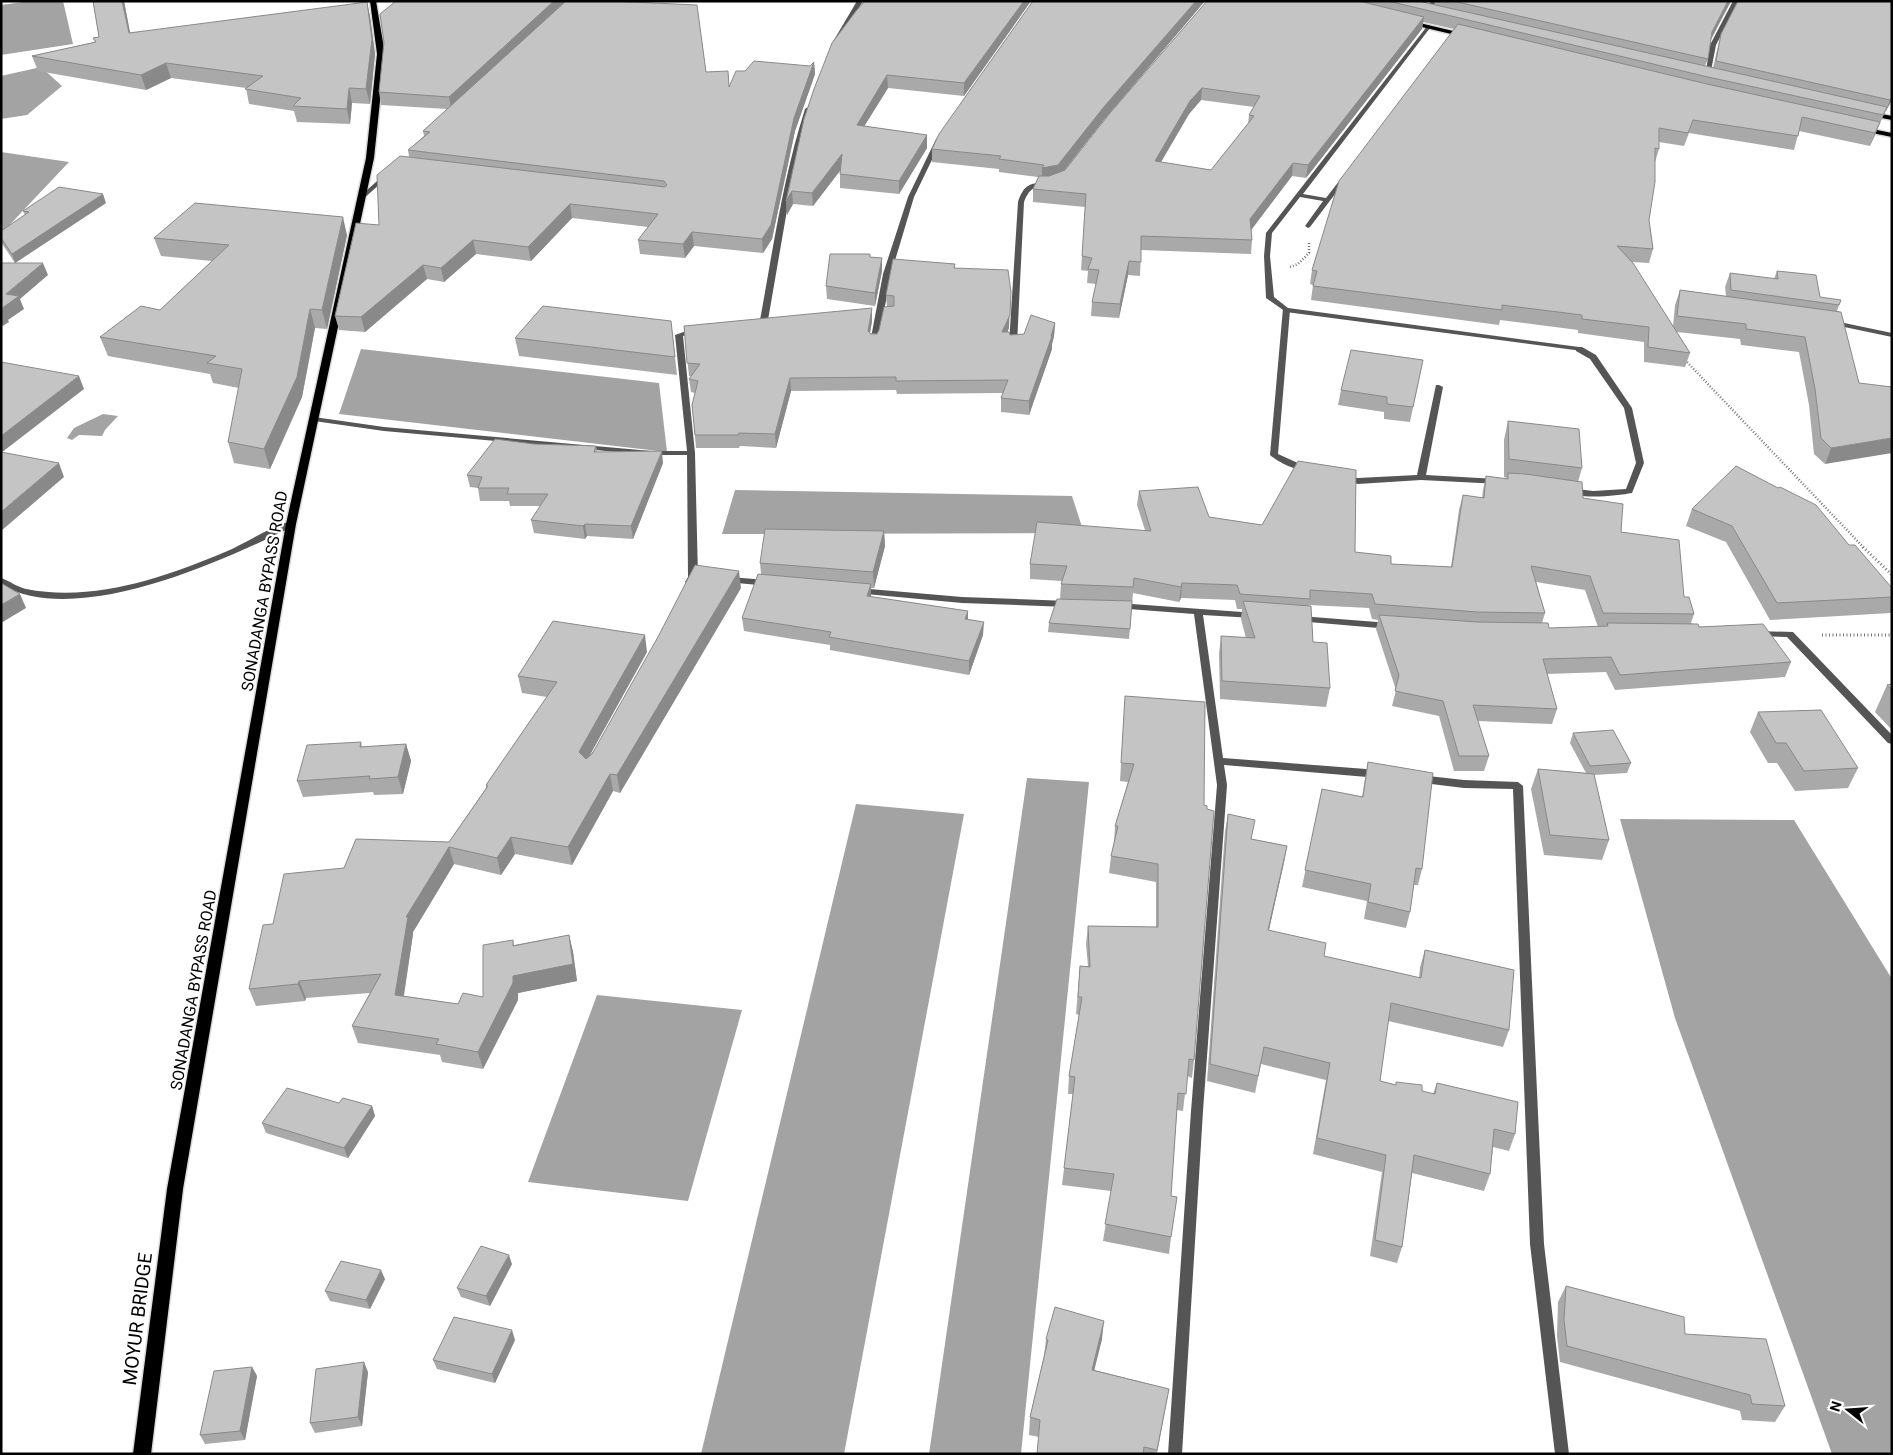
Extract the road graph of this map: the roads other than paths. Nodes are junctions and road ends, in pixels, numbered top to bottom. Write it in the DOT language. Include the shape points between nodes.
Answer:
graph roads {
  1 [pos="373,1"];
  2 [pos="860,1"];
  3 [pos="1434,1"];
  4 [pos="1736,1"];
  5 [pos="1417,10"];
  6 [pos="1429,13"];
  7 [pos="1401,20"];
  8 [pos="1428,26"];
  9 [pos="1454,32"];
  10 [pos="1480,39"];
  11 [pos="1448,40"];
  12 [pos="831,52"];
  13 [pos="1697,74"];
  14 [pos="1707,76"];
  15 [pos="1716,78"];
  16 [pos="810,102"];
  17 [pos="1861,111"];
  18 [pos="1892,118"];
  19 [pos="1855,126"];
  20 [pos="945,131"];
  21 [pos="1892,135"];
  22 [pos="1352,168"];
  23 [pos="392,171"];
  24 [pos="1057,183"];
  25 [pos="1300,195"];
  26 [pos="360,199"];
  27 [pos="1328,200"];
  28 [pos="1308,226"];
  29 [pos="1286,310"];
  30 [pos="1820,320"];
  31 [pos="748,328"];
  32 [pos="710,330"];
  33 [pos="1892,335"];
  34 [pos="874,344"];
  35 [pos="1012,344"];
  36 [pos="1439,388"];
  37 [pos="314,419"];
  38 [pos="691,453"];
  39 [pos="1315,470"];
  40 [pos="1332,475"];
  41 [pos="1421,477"];
  42 [pos="1503,482"];
  43 [pos="1557,489"];
  44 [pos="291,524"];
  45 [pos="723,579"];
  46 [pos="1,581"];
  47 [pos="782,584"];
  48 [pos="852,590"];
  49 [pos="684,593"];
  50 [pos="1081,605"];
  51 [pos="1111,606"];
  52 [pos="1198,611"];
  53 [pos="1267,616"];
  54 [pos="1287,618"];
  55 [pos="1404,627"];
  56 [pos="1750,634"];
  57 [pos="1892,740"];
  58 [pos="1219,761"];
  59 [pos="1390,775"];
  60 [pos="1409,777"];
  61 [pos="175,1189"];
  62 [pos="142,1454"];
  63 [pos="1175,1454"];
  64 [pos="1562,1454"];
  1 -- 26 [label="main road, SONADANGA BYPASS ROAD" via="381,22 381,54 370,158"];
  2 -- 12 [label="street"];
  3 -- 6 [label="street"];
  4 -- 14 [label="street" via="1713,45"];
  5 -- 6 [label="main road"];
  7 -- 8 [label="main road"];
  8 -- 9 [label="main road"];
  8 -- 25 [label="street"];
  9 -- 10 [label="main road"];
  9 -- 11 [label="street"];
  13 -- 14 [label="main road"];
  14 -- 15 [label="main road"];
  16 -- 31 [label="street" via="799,134 787,190 764,320 758,328"];
  17 -- 18 [label="main road"];
  19 -- 21 [label="main road"];
  20 -- 34 [label="street" via="934,146 911,197 887,274"];
  22 -- 27 [label="street"];
  23 -- 26 [label="street"];
  24 -- 35 [label="street" via="1028,187 1025,191"];
  25 -- 27 [label="street"];
  25 -- 29 [label="street" via="1269,233 1270,298"];
  26 -- 37 [label="main road, SONADANGA BYPASS ROAD"];
  27 -- 28 [label="street"];
  29 -- 39 [label="street" via="1274,455"];
  29 -- 43 [label="street" via="1579,349 1593,357 1628,408 1640,463 1629,491 1593,494"];
  30 -- 33 [label="street"];
  32 -- 38 [label="street" via="679,335"];
  36 -- 41 [label="street"];
  37 -- 38 [label="street" via="384,429 651,454"];
  37 -- 44 [label="main road, SONADANGA BYPASS ROAD"];
  38 -- 49 [label="street" via="698,577"];
  40 -- 41 [label="street" via="1358,481"];
  41 -- 42 [label="street"];
  44 -- 46 [label="street" via="226,556 166,577 107,591 65,596 24,592"];
  44 -- 61 [label="main road, SONADANGA BYPASS ROAD"];
  45 -- 47 [label="street"];
  48 -- 50 [label="street" via="962,600"];
  51 -- 52 [label="street"];
  52 -- 53 [label="street"];
  52 -- 58 [label="street"];
  54 -- 55 [label="street"];
  56 -- 57 [label="street" via="1790,634"];
  58 -- 59 [label="street"];
  58 -- 63 [label="street" via="1222,785"];
  60 -- 64 [label="street" via="1518,786 1537,1244"];
  61 -- 62 [label="main road, MOYUR BRIDGE"];
}
